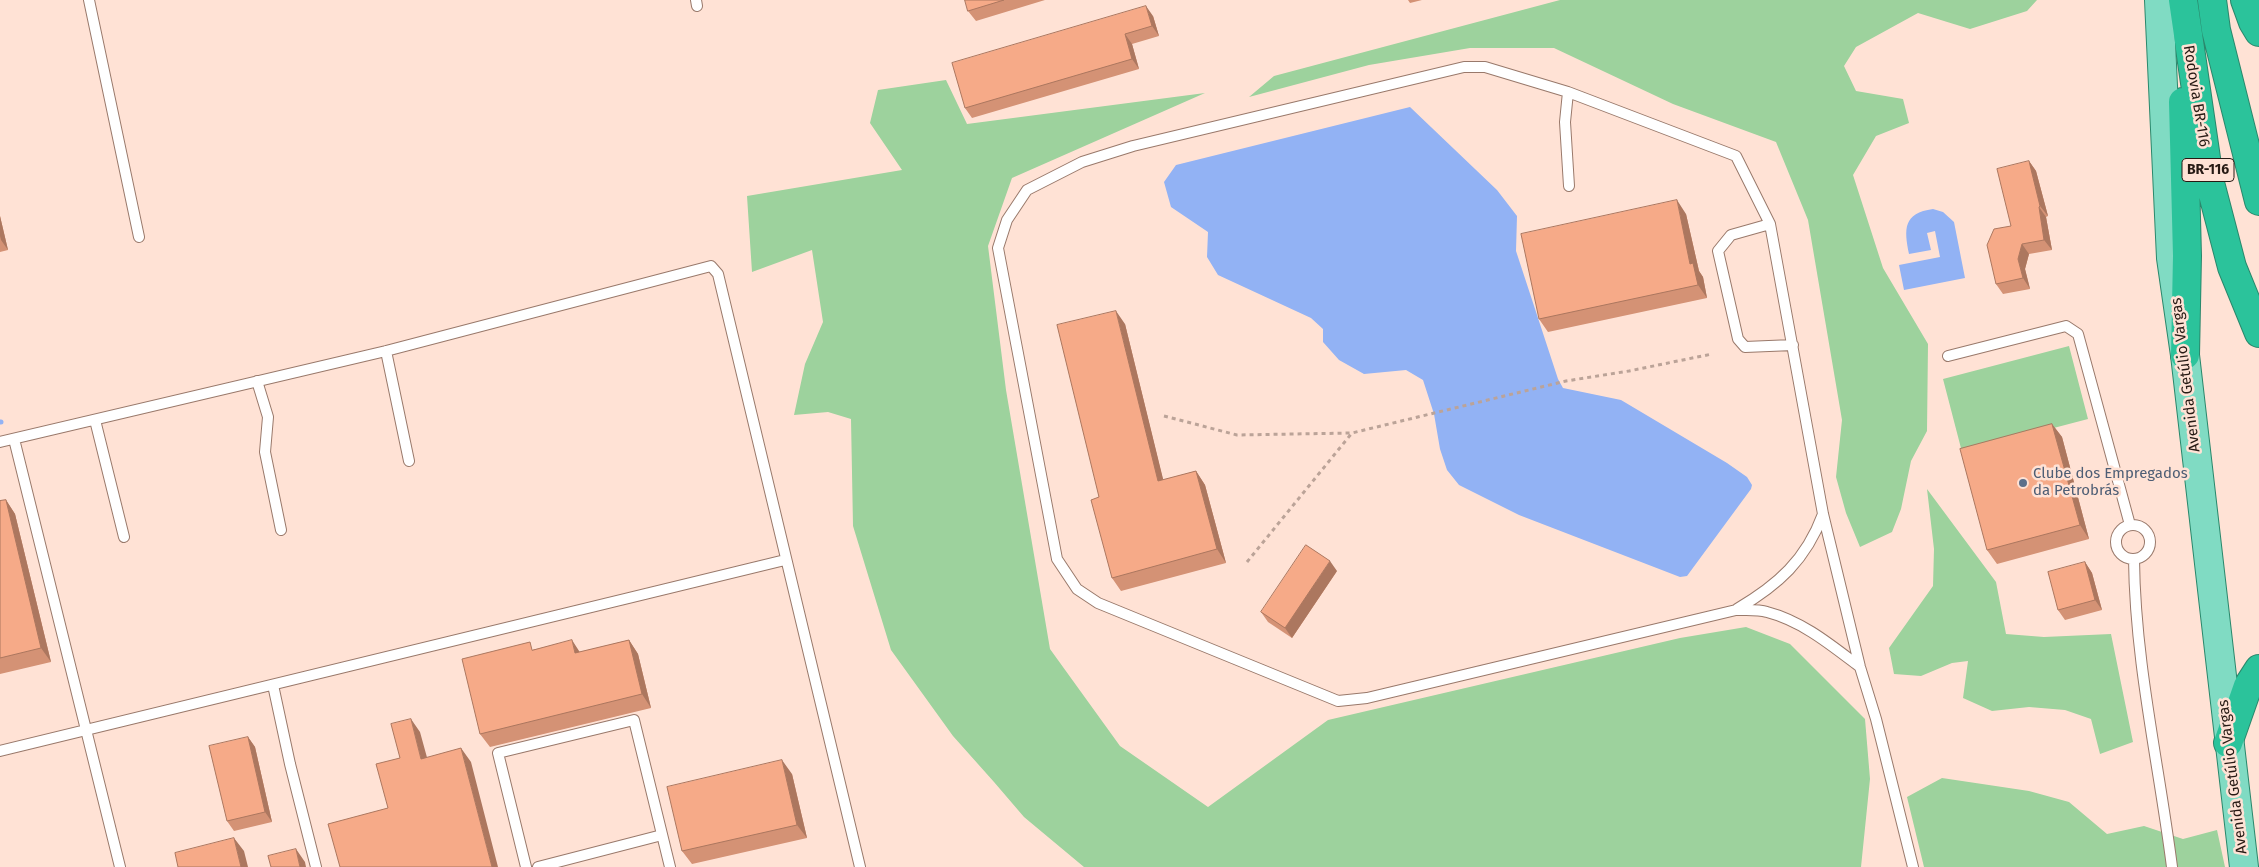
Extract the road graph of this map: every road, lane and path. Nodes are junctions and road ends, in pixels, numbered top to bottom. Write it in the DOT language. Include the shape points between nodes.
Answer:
graph roads {
  1 [pos="89,0"];
  2 [pos="2159,0"];
  3 [pos="2212,0"];
  4 [pos="2245,0"];
  5 [pos="2184,12"];
  6 [pos="2259,32"];
  7 [pos="1568,92"];
  8 [pos="1569,186"];
  9 [pos="2259,201"];
  10 [pos="1770,224"];
  11 [pos="139,237"];
  12 [pos="2259,333"];
  13 [pos="1793,345"];
  14 [pos="386,351"];
  15 [pos="1712,354"];
  16 [pos="2185,355"];
  17 [pos="1948,356"];
  18 [pos="257,381"];
  19 [pos="1164,416"];
  20 [pos="95,420"];
  21 [pos="1352,433"];
  22 [pos="14,439"];
  23 [pos="0,442"];
  24 [pos="409,461"];
  25 [pos="1823,514"];
  26 [pos="2130,525"];
  27 [pos="280,530"];
  28 [pos="124,537"];
  29 [pos="2134,559"];
  30 [pos="785,560"];
  31 [pos="1248,562"];
  32 [pos="1736,610"];
  33 [pos="1860,667"];
  34 [pos="2259,669"];
  35 [pos="273,685"];
  36 [pos="87,730"];
  37 [pos="2228,743"];
  38 [pos="0,751"];
  39 [pos="662,835"];
  40 [pos="120,867"];
  41 [pos="316,867"];
  42 [pos="526,867"];
  43 [pos="538,867"];
  44 [pos="670,867"];
  45 [pos="860,867"];
  46 [pos="1913,867"];
  47 [pos="2172,867"];
  48 [pos="2244,867"];
  1 -- 11 [label="lane"];
  2 -- 16 [label="main road, Avenida Getúlio Vargas" via="2172,258"];
  3 -- 9 [label="highway, Rodovia BR-116 / BR-116" via="2216,30"];
  4 -- 6 [label="highway"];
  5 -- 12 [label="highway, Rodovia BR-116 / BR-116" via="2209,179 2232,267"];
  5 -- 16 [label="highway, BR-116"];
  7 -- 8 [label="lane" via="1565,122"];
  7 -- 10 [label="lane" via="1736,156"];
  7 -- 32 [label="lane" via="1485,68 1464,67 1133,146 1082,162 1027,190 1008,220 998,248 1057,559 1077,589 1098,603 1338,700 1367,698"];
  10 -- 13 [label="lane"];
  10 -- 13 [label="lane" via="1731,235 1718,251 1738,339 1745,347"];
  13 -- 25 [label="lane"];
  14 -- 18 [label="lane"];
  14 -- 24 [label="lane"];
  14 -- 30 [label="lane" via="712,266 718,274"];
  15 -- 21 [label="path" via="1566,382"];
  16 -- 37 [label="main road, Avenida Getúlio Vargas"];
  17 -- 26 [label="lane" via="2066,326 2078,334"];
  18 -- 20 [label="lane"];
  18 -- 27 [label="lane" via="268,417 264,452"];
  19 -- 21 [label="path" via="1237,435"];
  20 -- 22 [label="lane"];
  20 -- 28 [label="lane"];
  21 -- 31 [label="path"];
  22 -- 23 [label="lane"];
  22 -- 36 [label="lane"];
  25 -- 32 [label="lane" via="1815,534 1790,570 1766,592"];
  25 -- 33 [label="lane"];
  26 -- 29 [label="lane" via="2123,528 2116,540 2121,554"];
  26 -- 29 [label="lane" via="2146,531 2150,540 2148,549"];
  29 -- 47 [label="lane" via="2134,589 2148,716"];
  30 -- 35 [label="lane"];
  30 -- 45 [label="lane"];
  32 -- 33 [label="lane" via="1766,611 1814,632"];
  33 -- 46 [label="lane"];
  34 -- 37 [label="highway" via="2248,686"];
  35 -- 36 [label="lane"];
  35 -- 41 [label="lane"];
  36 -- 38 [label="lane"];
  36 -- 40 [label="lane"];
  37 -- 48 [label="main road, Avenida Getúlio Vargas"];
  39 -- 42 [label="lane" via="634,720 498,753"];
  39 -- 43 [label="lane"];
  39 -- 44 [label="lane"];
}
